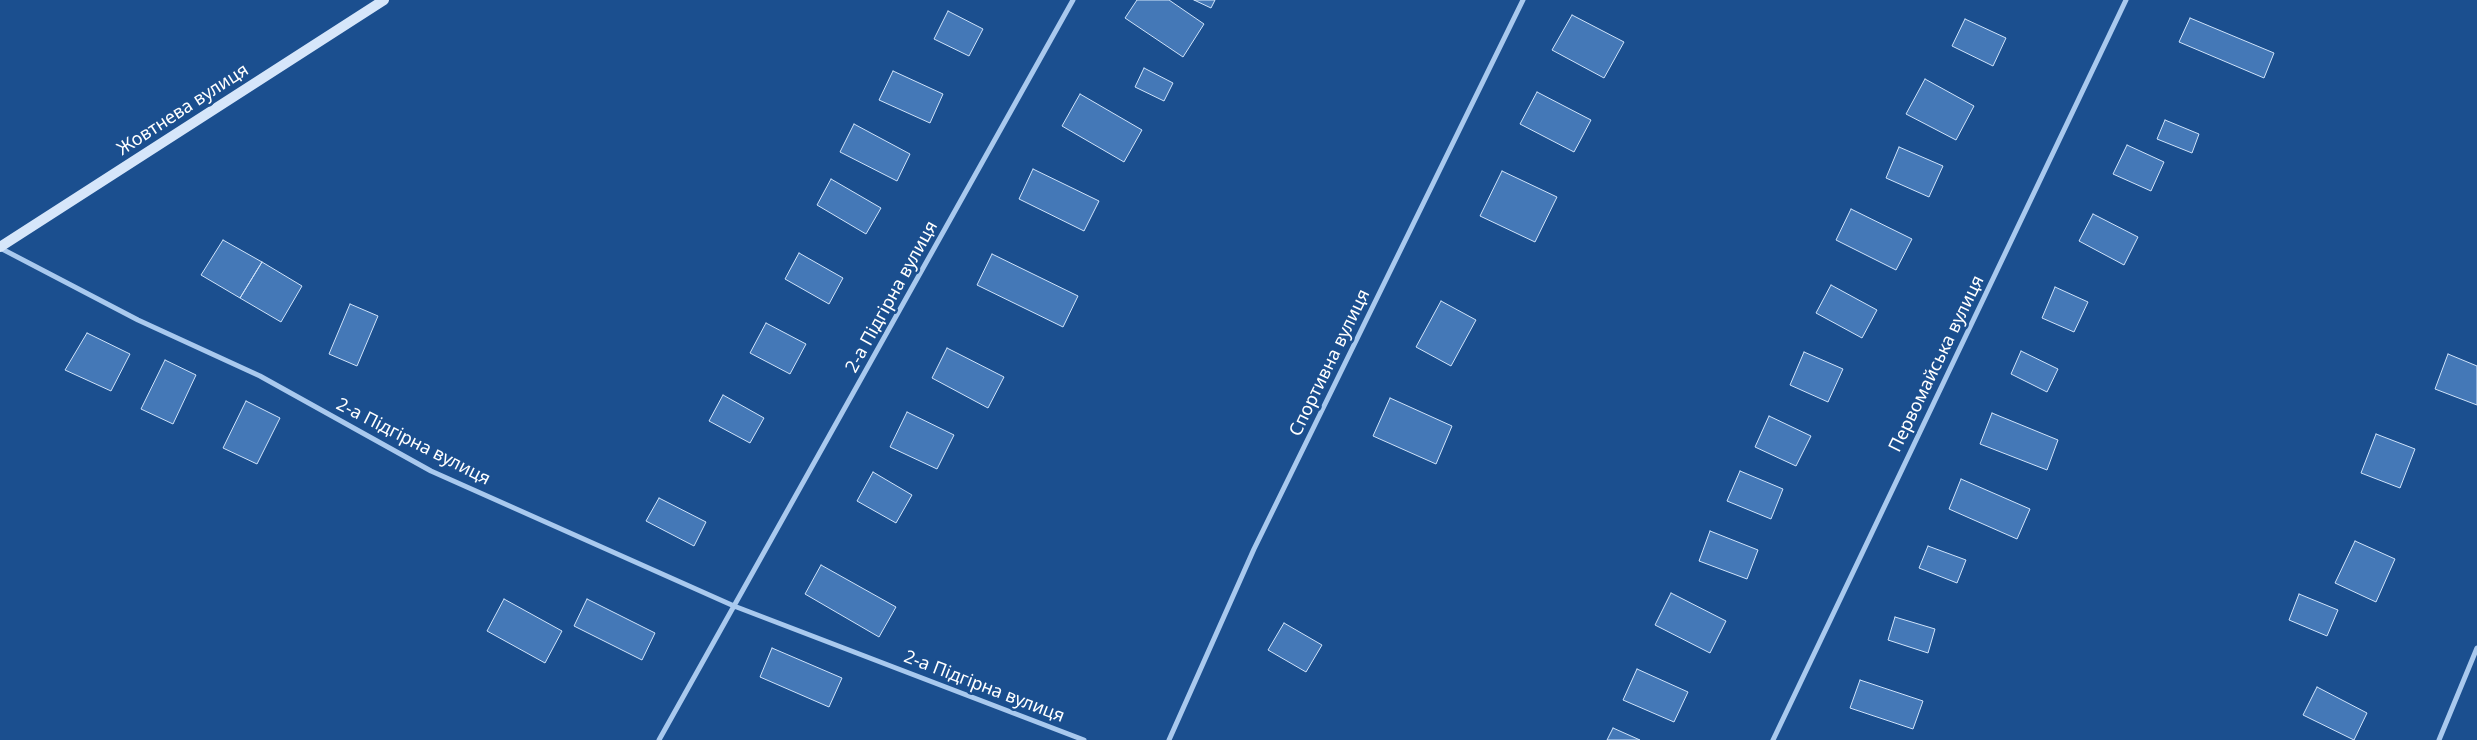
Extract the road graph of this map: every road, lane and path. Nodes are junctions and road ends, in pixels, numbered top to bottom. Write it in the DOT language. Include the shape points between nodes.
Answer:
graph roads {
  1 [pos="384,0"];
  2 [pos="1073,0"];
  3 [pos="1522,0"];
  4 [pos="2126,0"];
  5 [pos="0,247"];
  6 [pos="734,606"];
  7 [pos="2477,648"];
  8 [pos="660,740"];
  9 [pos="1084,740"];
  10 [pos="1169,740"];
  11 [pos="1773,740"];
  12 [pos="2439,740"];
  1 -- 5 [label="street, Жовтнева вулиця"];
  2 -- 6 [label="street, 2-а Підгірна вулиця"];
  3 -- 10 [label="street, Спортивна вулиця" via="1254,550"];
  4 -- 11 [label="street, Первомайська вулиця"];
  5 -- 6 [label="street, 2-а Підгірна вулиця" via="138,320 260,376 431,471"];
  6 -- 8 [label="street"];
  6 -- 9 [label="street, 2-а Підгірна вулиця"];
  7 -- 12 [label="street"];
}
